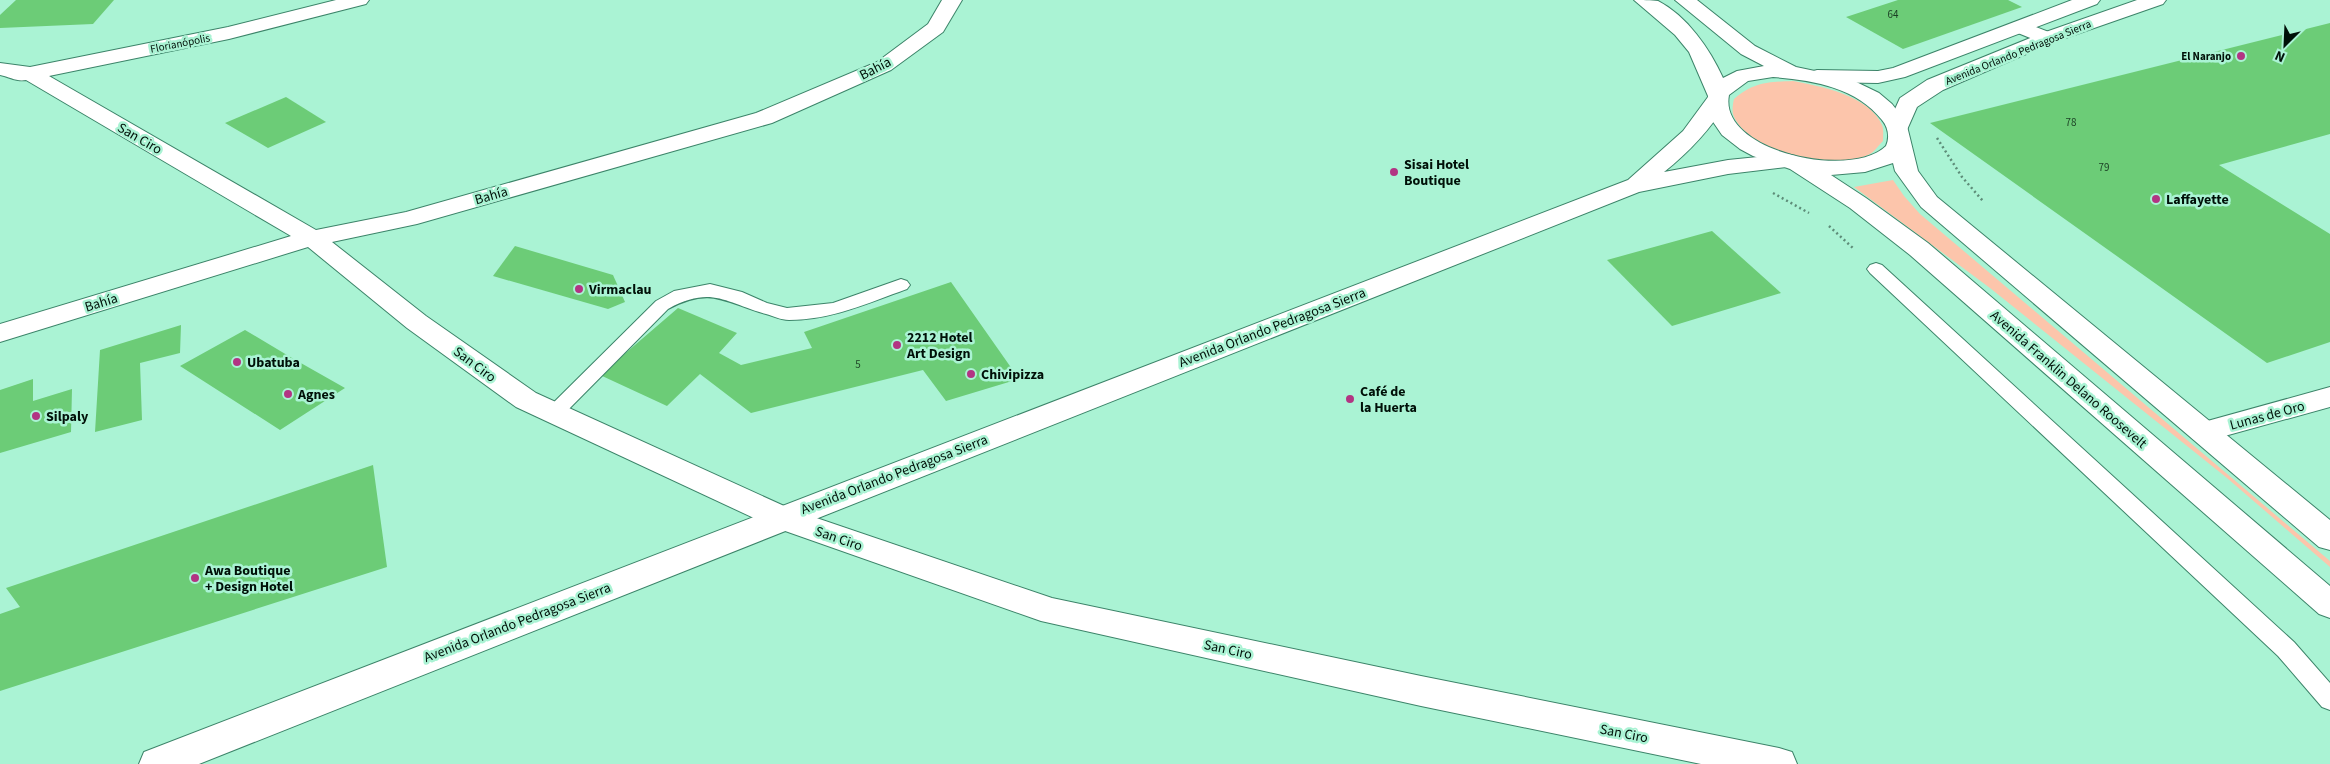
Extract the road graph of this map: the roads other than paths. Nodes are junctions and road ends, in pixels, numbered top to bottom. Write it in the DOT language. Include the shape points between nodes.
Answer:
graph roads {
  1 [pos="359,0"];
  2 [pos="952,0"];
  3 [pos="1644,0"];
  4 [pos="1685,0"];
  5 [pos="2090,0"];
  6 [pos="2156,0"];
  7 [pos="2020,27"];
  8 [pos="2047,38"];
  9 [pos="0,69"];
  10 [pos="1795,72"];
  11 [pos="29,73"];
  12 [pos="1817,76"];
  13 [pos="0,80"];
  14 [pos="1717,99"];
  15 [pos="1899,135"];
  16 [pos="1792,162"];
  17 [pos="1632,186"];
  18 [pos="312,238"];
  19 [pos="1876,269"];
  20 [pos="901,285"];
  21 [pos="0,333"];
  22 [pos="2330,397"];
  23 [pos="554,413"];
  24 [pos="2203,432"];
  25 [pos="782,518"];
  26 [pos="2330,538"];
  27 [pos="2330,606"];
  28 [pos="2330,700"];
  29 [pos="157,764"];
  30 [pos="1780,764"];
  1 -- 11 [label="street, Florianópolis" via="229,33"];
  2 -- 18 [label="street, Bahía" via="936,28 884,66 764,118 408,219"];
  3 -- 14 [label="street" via="1681,29 1697,47 1710,69"];
  4 -- 10 [label="street" via="1748,50"];
  5 -- 7 [label="street, Avenida Orlando Pedragosa Sierra"];
  6 -- 8 [label="street, Avenida Orlando Pedragosa Sierra"];
  7 -- 8 [label="street"];
  7 -- 12 [label="street, Avenida Orlando Pedragosa Sierra" via="1898,73 1870,77"];
  8 -- 15 [label="street, Avenida Orlando Pedragosa Sierra" via="1934,85 1908,103 1902,115"];
  9 -- 11 [label="street, San Ciro"];
  10 -- 12 [label="street"];
  10 -- 14 [label="street, Avenida Orlando Pedragosa Sierra" via="1737,78 1725,86"];
  11 -- 13 [label="street, Florianópolis"];
  11 -- 18 [label="street, San Ciro"];
  12 -- 15 [label="street" via="1839,82 1877,102 1890,114"];
  14 -- 16 [label="street" via="1718,112 1732,133 1747,144"];
  14 -- 17 [label="street, Avenida Orlando Pedragosa Sierra" via="1702,125 1672,155"];
  15 -- 16 [label="street" via="1891,154 1875,163 1853,168 1826,168"];
  15 -- 24 [label="street" via="1907,171 1929,202"];
  16 -- 17 [label="street, Avenida Orlando Pedragosa Sierra" via="1718,167"];
  16 -- 27 [label="street, Avenida Franklin Delano Roosevelt" via="1858,203 1919,249"];
  17 -- 25 [label="street, Avenida Orlando Pedragosa Sierra"];
  18 -- 21 [label="street, Bahía"];
  18 -- 23 [label="street, San Ciro" via="499,382"];
  19 -- 28 [label="lane" via="2286,649"];
  20 -- 23 [label="lane" via="836,309 787,314 710,290 680,295 662,305"];
  22 -- 24 [label="street, Lunas de Oro"];
  23 -- 25 [label="street, San Ciro"];
  24 -- 26 [label="street"];
  25 -- 29 [label="street, Avenida Orlando Pedragosa Sierra"];
  25 -- 30 [label="street, San Ciro" via="1052,611"];
}
